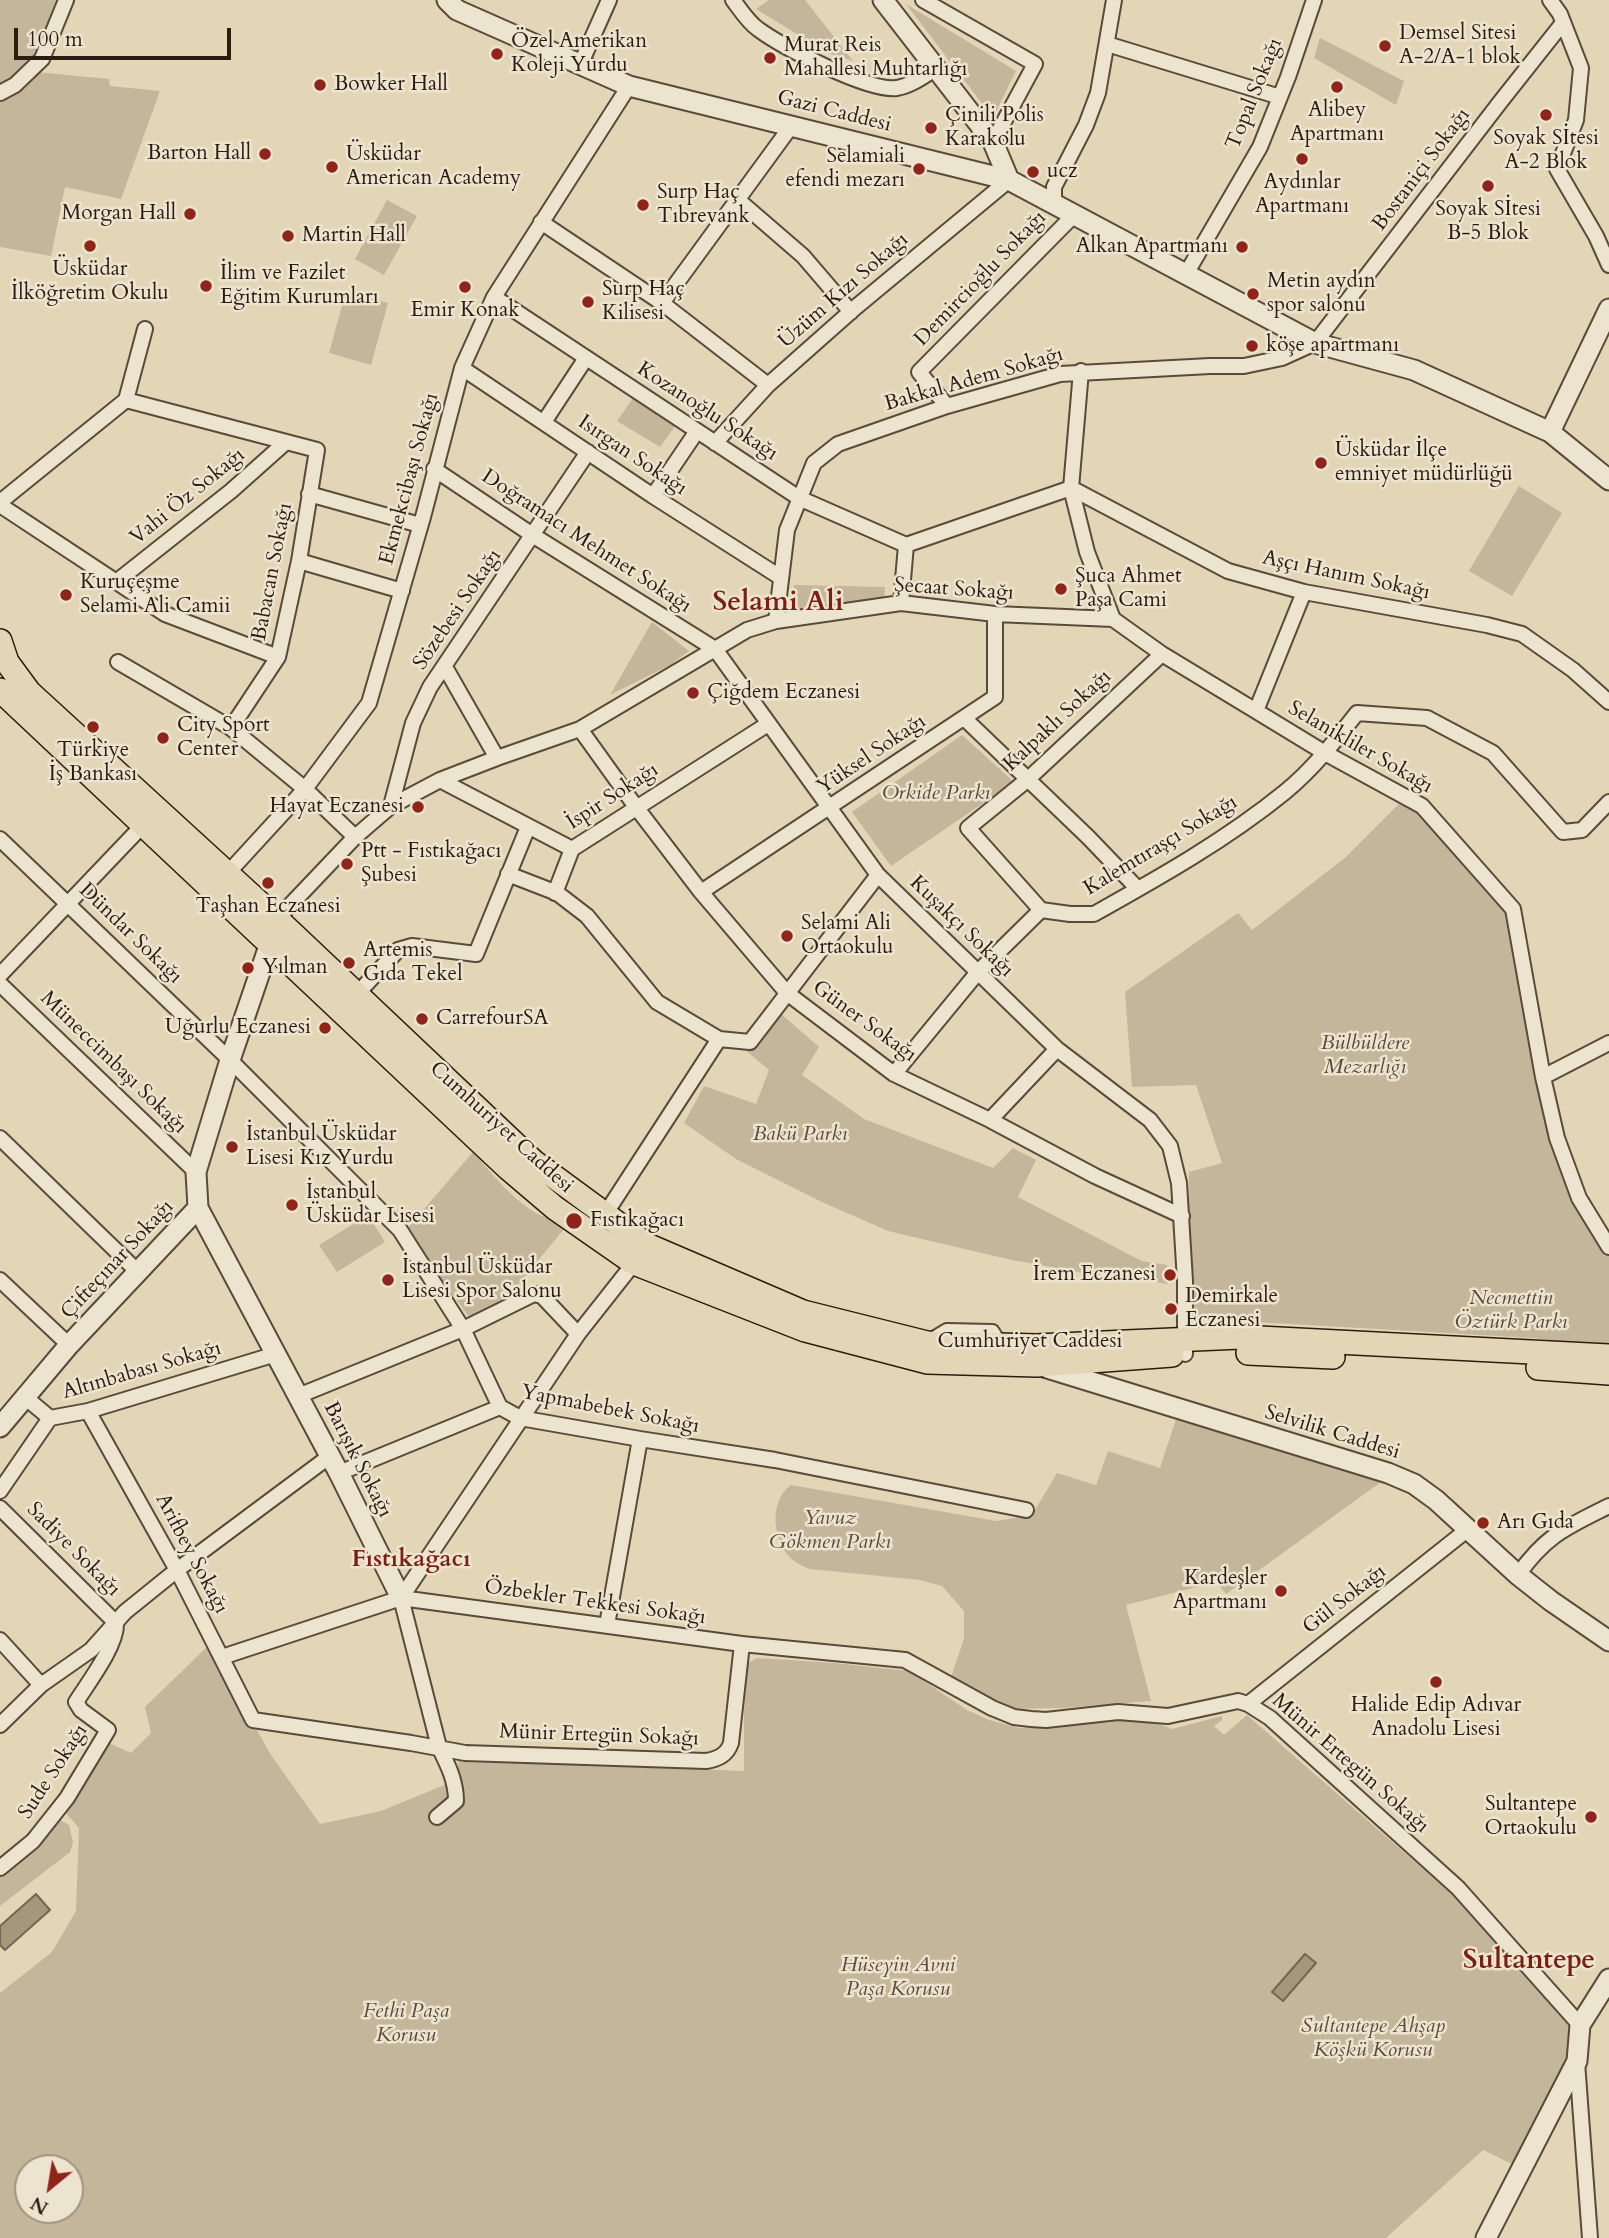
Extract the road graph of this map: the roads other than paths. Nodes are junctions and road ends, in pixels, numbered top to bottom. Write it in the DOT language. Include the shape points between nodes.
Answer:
graph roads {
  1 [pos="66,0"];
  2 [pos="447,0"];
  3 [pos="609,0"];
  4 [pos="733,0"];
  5 [pos="883,0"];
  6 [pos="923,0"];
  7 [pos="1114,0"];
  8 [pos="1314,0"];
  9 [pos="1550,0"];
  10 [pos="1562,24"];
  11 [pos="1107,44"];
  12 [pos="581,63"];
  13 [pos="936,68"];
  14 [pos="629,86"];
  15 [pos="0,93"];
  16 [pos="1280,97"];
  17 [pos="792,125"];
  18 [pos="993,142"];
  19 [pos="1009,180"];
  20 [pos="737,199"];
  21 [pos="1054,204"];
  22 [pos="1074,215"];
  23 [pos="541,222"];
  24 [pos="1602,238"];
  25 [pos="1609,265"];
  26 [pos="1186,274"];
  27 [pos="494,297"];
  28 [pos="662,303"];
  29 [pos="1609,309"];
  30 [pos="851,312"];
  31 [pos="145,330"];
  32 [pos="1315,343"];
  33 [pos="586,358"];
  34 [pos="462,368"];
  35 [pos="1081,371"];
  36 [pos="768,385"];
  37 [pos="126,400"];
  38 [pos="947,406"];
  39 [pos="544,422"];
  40 [pos="697,431"];
  41 [pos="1550,432"];
  42 [pos="286,442"];
  43 [pos="715,443"];
  44 [pos="588,452"];
  45 [pos="434,469"];
  46 [pos="1609,480"];
  47 [pos="1071,488"];
  48 [pos="309,494"];
  49 [pos="653,496"];
  50 [pos="799,498"];
  51 [pos="0,503"];
  52 [pos="420,525"];
  53 [pos="534,536"];
  54 [pos="906,545"];
  55 [pos="299,561"];
  56 [pos="780,577"];
  57 [pos="116,582"];
  58 [pos="402,590"];
  59 [pos="1304,592"];
  60 [pos="901,603"];
  61 [pos="995,614"];
  62 [pos="1113,619"];
  63 [pos="776,621"];
  64 [pos="0,641"];
  65 [pos="715,649"];
  66 [pos="1162,654"];
  67 [pos="278,657"];
  68 [pos="118,662"];
  69 [pos="445,667"];
  70 [pos="0,680"];
  71 [pos="0,690"];
  72 [pos="29,692"];
  73 [pos="1609,702"];
  74 [pos="1256,711"];
  75 [pos="964,718"];
  76 [pos="768,724"];
  77 [pos="231,728"];
  78 [pos="580,729"];
  79 [pos="1325,753"];
  80 [pos="497,758"];
  81 [pos="440,780"];
  82 [pos="1027,780"];
  83 [pos="305,789"];
  84 [pos="1609,802"];
  85 [pos="391,806"];
  86 [pos="636,807"];
  87 [pos="829,808"];
  88 [pos="144,824"];
  89 [pos="528,827"];
  90 [pos="355,837"];
  91 [pos="0,839"];
  92 [pos="572,849"];
  93 [pos="227,874"];
  94 [pos="508,874"];
  95 [pos="878,875"];
  96 [pos="1138,889"];
  97 [pos="701,892"];
  98 [pos="555,893"];
  99 [pos="68,904"];
  100 [pos="1041,910"];
  101 [pos="277,919"];
  102 [pos="270,943"];
  103 [pos="978,972"];
  104 [pos="0,975"];
  105 [pos="0,984"];
  106 [pos="787,993"];
  107 [pos="356,995"];
  108 [pos="719,1039"];
  109 [pos="1609,1043"];
  110 [pos="1057,1049"];
  111 [pos="230,1060"];
  112 [pos="894,1074"];
  113 [pos="1544,1077"];
  114 [pos="990,1120"];
  115 [pos="0,1138"];
  116 [pos="197,1172"];
  117 [pos="198,1208"];
  118 [pos="604,1216"];
  119 [pos="1182,1216"];
  120 [pos="1609,1247"];
  121 [pos="634,1263"];
  122 [pos="137,1271"];
  123 [pos="0,1280"];
  124 [pos="463,1329"];
  125 [pos="578,1334"];
  126 [pos="69,1345"];
  127 [pos="1185,1347"];
  128 [pos="276,1354"];
  129 [pos="1459,1355"];
  130 [pos="1609,1356"];
  131 [pos="1037,1365"];
  132 [pos="1609,1373"];
  133 [pos="298,1396"];
  134 [pos="26,1398"];
  135 [pos="500,1407"];
  136 [pos="88,1410"];
  137 [pos="50,1418"];
  138 [pos="520,1418"];
  139 [pos="0,1427"];
  140 [pos="640,1439"];
  141 [pos="330,1456"];
  142 [pos="339,1474"];
  143 [pos="0,1491"];
  144 [pos="1609,1506"];
  145 [pos="0,1508"];
  146 [pos="1026,1510"];
  147 [pos="1467,1530"];
  148 [pos="177,1570"];
  149 [pos="1518,1575"];
  150 [pos="401,1598"];
  151 [pos="116,1623"];
  152 [pos="607,1625"];
  153 [pos="0,1640"];
  154 [pos="1609,1641"];
  155 [pos="742,1644"];
  156 [pos="222,1657"];
  157 [pos="41,1685"];
  158 [pos="1248,1703"];
  159 [pos="253,1720"];
  160 [pos="0,1725"];
  161 [pos="439,1747"];
  162 [pos="436,1817"];
  163 [pos="0,1868"];
  164 [pos="1609,1979"];
  165 [pos="1580,2025"];
  166 [pos="1577,2060"];
  167 [pos="1486,2238"];
  168 [pos="1590,2238"];
  1 -- 15 [label="street" via="42,59"];
  2 -- 12 [label="street, Gazi Caddesi" via="457,10"];
  3 -- 12 [label="street"];
  4 -- 13 [label="street" via="756,28 827,69 895,88"];
  5 -- 13 [label="street"];
  6 -- 18 [label="street" via="1035,64"];
  7 -- 11 [label="street"];
  8 -- 16 [label="street, Topal Sokağı"];
  9 -- 10 [label="street"];
  10 -- 24 [label="street" via="1581,68 1576,120 1557,169"];
  10 -- 32 [label="street, Bostaniçi Sokağı"];
  11 -- 16 [label="street"];
  11 -- 21 [label="street" via="1098,93 1054,187"];
  12 -- 14 [label="street, Gazi Caddesi"];
  13 -- 18 [label="street"];
  14 -- 17 [label="street, Gazi Caddesi"];
  14 -- 23 [label="street, Ekmekcibaşı Sokağı"];
  16 -- 26 [label="street, Topal Sokağı" via="1260,147"];
  17 -- 19 [label="street, Gazi Caddesi"];
  17 -- 20 [label="street"];
  18 -- 19 [label="street"];
  19 -- 21 [label="street, Gazi Caddesi"];
  19 -- 30 [label="street, Üzüm Kızı Sokağı"];
  20 -- 28 [label="street"];
  20 -- 30 [label="street" via="803,256"];
  21 -- 22 [label="street, Gazi Caddesi"];
  22 -- 26 [label="street, Gazi Caddesi"];
  22 -- 38 [label="street, Demircioğlu Sokağı" via="919,372"];
  23 -- 27 [label="street, Ekmekcibaşı Sokağı"];
  23 -- 28 [label="street"];
  24 -- 25 [label="street"];
  26 -- 32 [label="street, Gazi Caddesi"];
  27 -- 33 [label="street, Kozanoğlu Sokağı"];
  27 -- 34 [label="street, Ekmekcibaşı Sokağı"];
  28 -- 36 [label="street"];
  29 -- 41 [label="street"];
  30 -- 36 [label="street, Üzüm Kızı Sokağı"];
  31 -- 37 [label="street"];
  32 -- 35 [label="street, Bakkal Adem Sokağı" via="1282,358 1244,366"];
  32 -- 41 [label="street, Gazi Caddesi" via="1414,370"];
  33 -- 39 [label="street"];
  33 -- 40 [label="street, Kozanoğlu Sokağı"];
  34 -- 39 [label="street, Isırgan Sokağı"];
  34 -- 45 [label="street, Ekmekcibaşı Sokağı"];
  35 -- 38 [label="street, Bakkal Adem Sokağı"];
  35 -- 47 [label="street"];
  36 -- 43 [label="street, Üzüm Kızı Sokağı"];
  37 -- 42 [label="street"];
  37 -- 51 [label="street"];
  38 -- 50 [label="street, Bakkal Adem Sokağı" via="838,444 814,463"];
  39 -- 44 [label="street, Isırgan Sokağı"];
  40 -- 43 [label="street, Kozanoğlu Sokağı"];
  40 -- 49 [label="street"];
  41 -- 46 [label="street, Gazi Caddesi"];
  42 -- 48 [label="street, Babacan Sokağı" via="317,450"];
  42 -- 57 [label="street, Vahi Öz Sokağı"];
  43 -- 50 [label="street, Kozanoğlu Sokağı"];
  44 -- 49 [label="street, Isırgan Sokağı"];
  44 -- 53 [label="street, Sözebesi Sokağı"];
  45 -- 52 [label="street, Ekmekcibaşı Sokağı"];
  45 -- 53 [label="street, Doğramacı Mehmet Sokağı"];
  47 -- 54 [label="street"];
  47 -- 59 [label="street, Aşçı Hanım Sokağı" via="1228,571"];
  47 -- 62 [label="street" via="1087,552"];
  48 -- 52 [label="street, Babacan Sokağı"];
  48 -- 55 [label="street, Babacan Sokağı"];
  49 -- 56 [label="street, Isırgan Sokağı"];
  50 -- 54 [label="street, Kozanoğlu Sokağı"];
  50 -- 56 [label="street, Bakkal Adem Sokağı" via="787,530"];
  51 -- 57 [label="street"];
  52 -- 58 [label="street, Ekmekcibaşı Sokağı"];
  53 -- 65 [label="street, Doğramacı Mehmet Sokağı"];
  53 -- 69 [label="street, Sözebesi Sokağı"];
  54 -- 60 [label="street"];
  55 -- 58 [label="street"];
  55 -- 67 [label="street, Babacan Sokağı"];
  56 -- 63 [label="street, Bakkal Adem Sokağı"];
  57 -- 67 [label="street" via="165,614"];
  58 -- 83 [label="street, Ekmekcibaşı Sokağı" via="369,703"];
  59 -- 73 [label="street, Aşçı Hanım Sokağı" via="1522,634"];
  59 -- 74 [label="street"];
  60 -- 61 [label="street, Şecaat Sokağı"];
  60 -- 63 [label="street, Şecaat Sokağı"];
  61 -- 62 [label="street, Şecaat Sokağı"];
  61 -- 75 [label="street, Yüksel Sokağı" via="995,697"];
  62 -- 66 [label="street, Selanikliler Sokağı"];
  63 -- 65 [label="street, Şecaat Sokağı" via="747,630"];
  64 -- 72 [label="main road, Cumhuriyet Caddesi" via="7,662"];
  65 -- 76 [label="street, Kuşakçı Sokağı"];
  65 -- 78 [label="street, Şecaat Sokağı"];
  66 -- 74 [label="street, Selanikliler Sokağı"];
  66 -- 82 [label="street, Kalpaklı Sokağı"];
  67 -- 77 [label="street, Babacan Sokağı"];
  68 -- 77 [label="street"];
  69 -- 80 [label="street"];
  69 -- 85 [label="street, Sözebesi Sokağı" via="413,723"];
  70 -- 72 [label="street"];
  71 -- 88 [label="main road, Cumhuriyet Caddesi"];
  72 -- 93 [label="main road, Cumhuriyet Caddesi"];
  74 -- 79 [label="street, Selanikliler Sokağı"];
  75 -- 82 [label="street"];
  75 -- 87 [label="street, Yüksel Sokağı"];
  76 -- 86 [label="street, İspir Sokağı"];
  76 -- 87 [label="street, Kuşakçı Sokağı"];
  77 -- 83 [label="street"];
  78 -- 80 [label="street, Şecaat Sokağı"];
  78 -- 86 [label="street, Güner Sokağı"];
  79 -- 84 [label="street, Kalemtıraşçı Sokağı" via="1357,713 1427,718 1493,753 1563,832 1581,830"];
  79 -- 96 [label="street, Kalemtıraşçı Sokağı" via="1287,791 1231,833"];
  79 -- 113 [label="street, Selanikliler Sokağı" via="1423,806 1513,909"];
  80 -- 81 [label="street, Şecaat Sokağı"];
  81 -- 85 [label="street, Şecaat Sokağı"];
  81 -- 89 [label="street, İspir Sokağı"];
  82 -- 96 [label="street"];
  82 -- 100 [label="street, Kalpaklı Sokağı" via="968,828"];
  83 -- 90 [label="street"];
  83 -- 93 [label="street, Ekmekcibaşı Sokağı"];
  85 -- 90 [label="street, Şecaat Sokağı"];
  86 -- 92 [label="street, İspir Sokağı"];
  86 -- 97 [label="street, Güner Sokağı"];
  87 -- 95 [label="street, Kuşakçı Sokağı"];
  87 -- 97 [label="street, Yüksel Sokağı"];
  88 -- 99 [label="street"];
  88 -- 102 [label="main road, Cumhuriyet Caddesi"];
  89 -- 92 [label="street, İspir Sokağı"];
  89 -- 94 [label="street"];
  90 -- 101 [label="street, Şecaat Sokağı"];
  91 -- 99 [label="street, Dündar Sokağı"];
  92 -- 98 [label="street"];
  93 -- 101 [label="main road, Cumhuriyet Caddesi"];
  94 -- 98 [label="street"];
  94 -- 107 [label="street" via="476,954 412,946 398,950"];
  95 -- 103 [label="street, Kuşakçı Sokağı"];
  95 -- 106 [label="street"];
  96 -- 100 [label="street, Kalemtıraşçı Sokağı" via="1094,914"];
  97 -- 106 [label="street, Güner Sokağı"];
  98 -- 108 [label="street" via="587,916 657,1002"];
  99 -- 104 [label="street"];
  99 -- 111 [label="street, Dündar Sokağı"];
  100 -- 103 [label="street"];
  101 -- 102 [label="street"];
  101 -- 107 [label="main road, Cumhuriyet Caddesi"];
  102 -- 111 [label="street, Çifteçınar Sokağı"];
  102 -- 121 [label="main road, Cumhuriyet Caddesi" via="508,1168"];
  103 -- 110 [label="street, Kuşakçı Sokağı"];
  103 -- 112 [label="street"];
  105 -- 116 [label="street, Müneccimbaşı Sokağı"];
  106 -- 108 [label="street" via="750,1042"];
  106 -- 112 [label="street, Güner Sokağı"];
  107 -- 118 [label="main road, Cumhuriyet Caddesi" via="534,1162"];
  108 -- 118 [label="street"];
  109 -- 113 [label="street"];
  110 -- 114 [label="street"];
  110 -- 119 [label="street, Kuşakçı Sokağı" via="1150,1119 1170,1146"];
  111 -- 116 [label="street, Çifteçınar Sokağı"];
  111 -- 124 [label="street, Yapmabebek Sokağı" via="400,1230"];
  112 -- 114 [label="street, Güner Sokağı"];
  113 -- 120 [label="street, Selanikliler Sokağı" via="1557,1138 1579,1198"];
  114 -- 119 [label="street, Güner Sokağı"];
  115 -- 122 [label="street"];
  116 -- 117 [label="street, Çifteçınar Sokağı"];
  117 -- 122 [label="street, Çifteçınar Sokağı"];
  117 -- 128 [label="street, Barışık Sokağı"];
  118 -- 127 [label="main road, Cumhuriyet Caddesi" via="647,1245 803,1312 927,1343"];
  119 -- 127 [label="street"];
  121 -- 125 [label="street"];
  121 -- 131 [label="main road, Cumhuriyet Caddesi" via="805,1329 927,1362"];
  122 -- 126 [label="street, Çifteçınar Sokağı"];
  123 -- 126 [label="street"];
  124 -- 125 [label="street" via="534,1294 542,1296"];
  124 -- 133 [label="street"];
  124 -- 135 [label="street, Yapmabebek Sokağı"];
  125 -- 138 [label="street"];
  126 -- 134 [label="street, Çifteçınar Sokağı"];
  127 -- 129 [label="main road, Cumhuriyet Caddesi" via="1228,1352"];
  127 -- 131 [label="main road, Cumhuriyet Caddesi"];
  128 -- 133 [label="street, Barışık Sokağı"];
  128 -- 136 [label="street, Altınbabası Sokağı"];
  129 -- 130 [label="main road, Cumhuriyet Caddesi"];
  129 -- 132 [label="main road, Cumhuriyet Caddesi"];
  131 -- 147 [label="street, Selvilik Caddesi" via="1388,1472 1436,1500"];
  133 -- 141 [label="street, Barışık Sokağı"];
  134 -- 137 [label="street, Altınbabası Sokağı"];
  134 -- 139 [label="street, Çifteçınar Sokağı"];
  135 -- 138 [label="street, Yapmabebek Sokağı"];
  135 -- 142 [label="street"];
  136 -- 137 [label="street, Altınbabası Sokağı"];
  136 -- 148 [label="street, Arifbey Sokağı"];
  137 -- 143 [label="street"];
  138 -- 140 [label="street, Yapmabebek Sokağı"];
  138 -- 150 [label="street"];
  140 -- 146 [label="street, Yapmabebek Sokağı" via="775,1460"];
  140 -- 152 [label="street"];
  141 -- 142 [label="street, Barışık Sokağı"];
  141 -- 148 [label="street"];
  142 -- 150 [label="street, Barışık Sokağı"];
  144 -- 149 [label="street" via="1547,1541"];
  145 -- 151 [label="street, Sadiye Sokağı"];
  147 -- 149 [label="street, Selvilik Caddesi"];
  147 -- 158 [label="street, Gül Sokağı"];
  148 -- 151 [label="street"];
  148 -- 156 [label="street, Arifbey Sokağı"];
  149 -- 154 [label="street, Selvilik Caddesi"];
  150 -- 152 [label="street, Özbekler Tekkesi Sokağı"];
  150 -- 156 [label="street"];
  150 -- 161 [label="street, Barışık Sokağı"];
  151 -- 157 [label="street" via="91,1650"];
  151 -- 163 [label="street, Sude Sokağı" via="111,1646 76,1702 108,1730 42,1830"];
  152 -- 155 [label="street, Özbekler Tekkesi Sokağı"];
  153 -- 157 [label="street"];
  155 -- 158 [label="street, Münir Ertegün Sokağı" via="905,1660 992,1708 1031,1719 1118,1712 1168,1716 1228,1702"];
  155 -- 161 [label="street, Münir Ertegün Sokağı" via="732,1743 715,1760 465,1753"];
  156 -- 159 [label="street, Arifbey Sokağı"];
  157 -- 160 [label="street"];
  158 -- 165 [label="street, Münir Ertegün Sokağı" via="1458,1888"];
  159 -- 161 [label="street, Münir Ertegün Sokağı"];
  161 -- 162 [label="street, Barışık Sokağı" via="451,1770 456,1801"];
  164 -- 165 [label="street"];
  165 -- 166 [label="street"];
  166 -- 167 [label="street"];
  166 -- 168 [label="street"];
}
